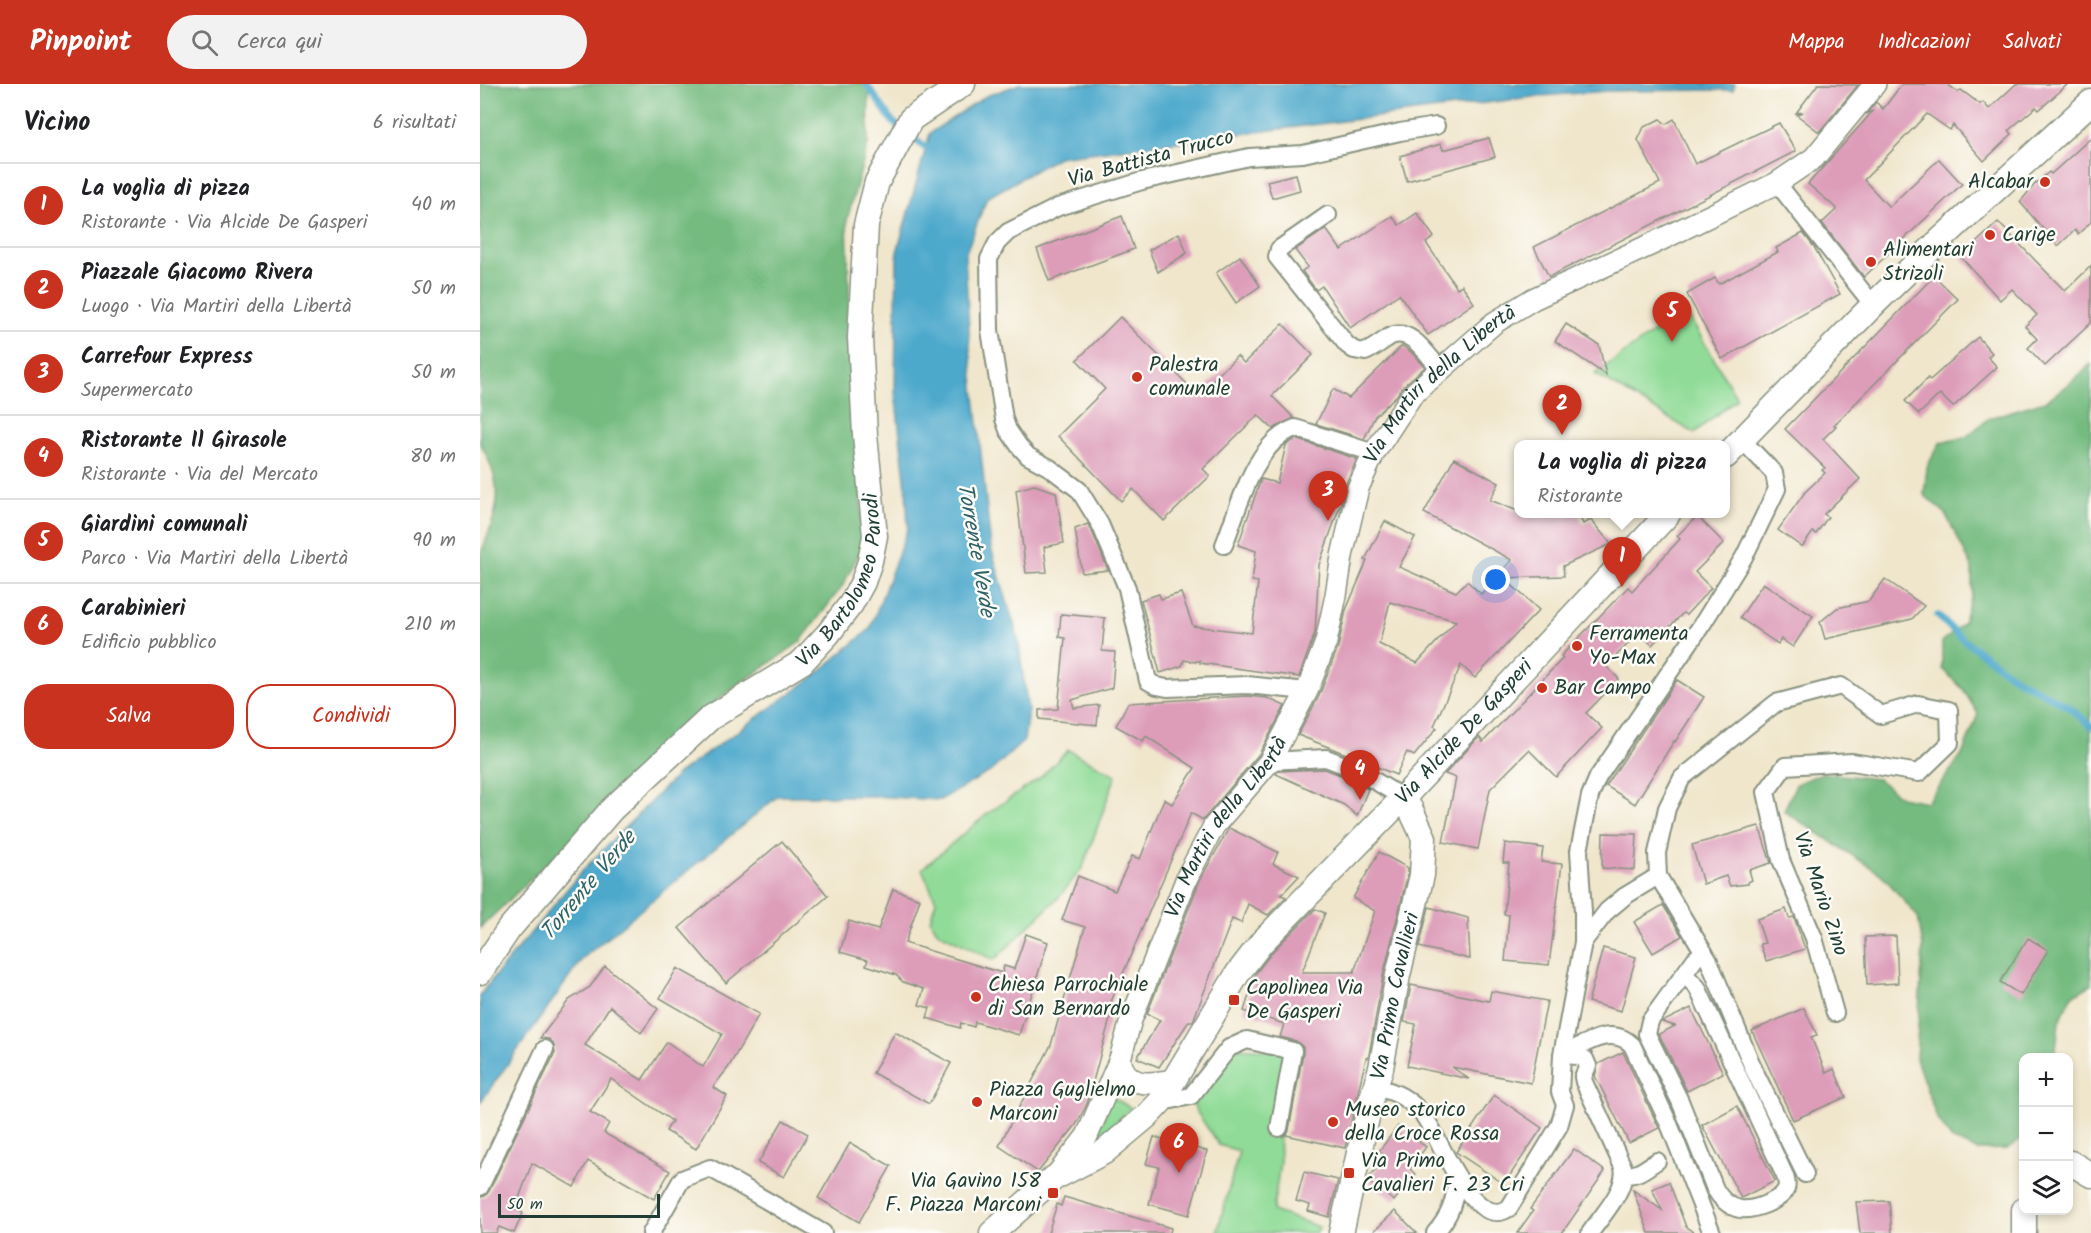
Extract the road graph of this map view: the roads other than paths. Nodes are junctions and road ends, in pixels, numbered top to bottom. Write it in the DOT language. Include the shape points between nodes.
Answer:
graph roads {
  1 [pos="963,84"];
  2 [pos="1875,84"];
  3 [pos="2091,102"];
  4 [pos="1436,126"];
  5 [pos="1777,183"];
  6 [pos="1328,216"];
  7 [pos="1873,305"];
  8 [pos="1440,369"];
  9 [pos="1734,448"];
  10 [pos="1374,453"];
  11 [pos="1663,518"];
  12 [pos="1224,545"];
  13 [pos="1307,691"];
  14 [pos="1270,760"];
  15 [pos="1402,798"];
  16 [pos="1658,876"];
  17 [pos="1583,942"];
  18 [pos="1704,952"];
  19 [pos="480,972"];
  20 [pos="1683,974"];
  21 [pos="1835,1013"];
  22 [pos="545,1049"];
  23 [pos="1562,1055"];
  24 [pos="1119,1059"];
  25 [pos="1376,1087"];
  26 [pos="1168,1090"];
  27 [pos="1279,1128"];
  28 [pos="1657,1161"];
  29 [pos="2073,1164"];
  30 [pos="1625,1174"];
  31 [pos="1805,1174"];
  32 [pos="2091,1175"];
  33 [pos="1054,1178"];
  34 [pos="1456,1180"];
  35 [pos="480,1187"];
  36 [pos="2024,1215"];
  37 [pos="651,1233"];
  38 [pos="823,1233"];
  39 [pos="992,1233"];
  40 [pos="1341,1233"];
  41 [pos="1435,1233"];
  42 [pos="1590,1233"];
  43 [pos="1712,1233"];
  44 [pos="2024,1233"];
  1 -- 19 [label="main road, Via Bartolomeo Parodi" via="911,119 877,182 866,225 860,338 874,536 863,582 851,604 802,662 710,718 612,809 509,929"];
  2 -- 5 [label="street, Via Martiri della Libertà" via="1814,158"];
  3 -- 7 [label="main road"];
  4 -- 13 [label="street, Via Battista Trucco" via="1303,154 1249,157 1142,181 1058,207 1008,232 989,259 990,330 1008,430 1028,456 1079,490 1096,517 1127,588 1148,681 1167,688 1247,685"];
  5 -- 7 [label="street"];
  5 -- 8 [label="street, Via Martiri della Libertà" via="1533,299 1494,323"];
  6 -- 8 [label="street" via="1279,249 1277,257 1354,350 1365,352 1401,334 1409,337"];
  7 -- 9 [label="main road"];
  8 -- 10 [label="street, Via Martiri della Libertà" via="1412,395"];
  9 -- 17 [label="street" via="1774,473 1776,489 1744,557 1598,777 1590,796 1579,851"];
  10 -- 12 [label="street" via="1295,428 1280,435 1252,472"];
  10 -- 13 [label="street, Via Martiri della Libertà" via="1358,488 1326,642"];
  11 -- 15 [label="main road, Via Alcide De Gasperi"];
  13 -- 14 [label="street, Via Martiri della Libertà"];
  14 -- 15 [label="street" via="1326,758 1357,770"];
  14 -- 24 [label="street, Via Martiri della Libertà" via="1214,826 1188,875"];
  15 -- 25 [label="main road, Via Primo Cavallieri" via="1424,838 1422,875"];
  15 -- 26 [label="main road, Via Alcide De Gasperi" via="1262,942 1238,973"];
  16 -- 17 [label="street" via="1607,910"];
  16 -- 18 [label="street"];
  16 -- 21 [label="street, Via Mario Zino" via="1657,853 1663,820 1682,778 1776,703 1841,686 1881,715 1918,704 1949,710 1950,742 1919,773 1852,762 1785,766 1766,792 1781,860 1814,938"];
  17 -- 23 [label="street"];
  18 -- 20 [label="street"];
  18 -- 31 [label="street" via="1754,1070"];
  20 -- 20 [label="street" via="1650,1021 1647,1034 1720,1197 1740,1209 1772,1202 1785,1192 1785,1176 1697,987"];
  22 -- 35 [label="street"];
  23 -- 30 [label="street" via="1585,1059 1588,1066 1584,1082"];
  23 -- 34 [label="street" via="1560,1092 1564,1105 1559,1126 1503,1214 1493,1216 1474,1207"];
  23 -- 43 [label="street" via="1614,1035 1632,1045 1669,1124"];
  24 -- 26 [label="street" via="1122,1070 1133,1081"];
  24 -- 33 [label="street, Via Martiri della Libertà" via="1087,1136"];
  25 -- 34 [label="street" via="1396,1092 1415,1105 1433,1131"];
  25 -- 40 [label="main road, Via Primo Cavallieri"];
  26 -- 27 [label="street" via="1191,1096 1229,1048 1247,1040 1293,1051"];
  26 -- 33 [label="main road, Via Alcide De Gasperi" via="1148,1116 1104,1152"];
  28 -- 30 [label="street" via="1637,1173"];
  29 -- 32 [label="main road"];
  30 -- 42 [label="street" via="1623,1185"];
  33 -- 39 [label="main road, Via Alcide De Gasperi"];
  34 -- 41 [label="street" via="1450,1214"];
  36 -- 44 [label="main road"];
  37 -- 38 [label="street" via="682,1179 710,1168"];
}
